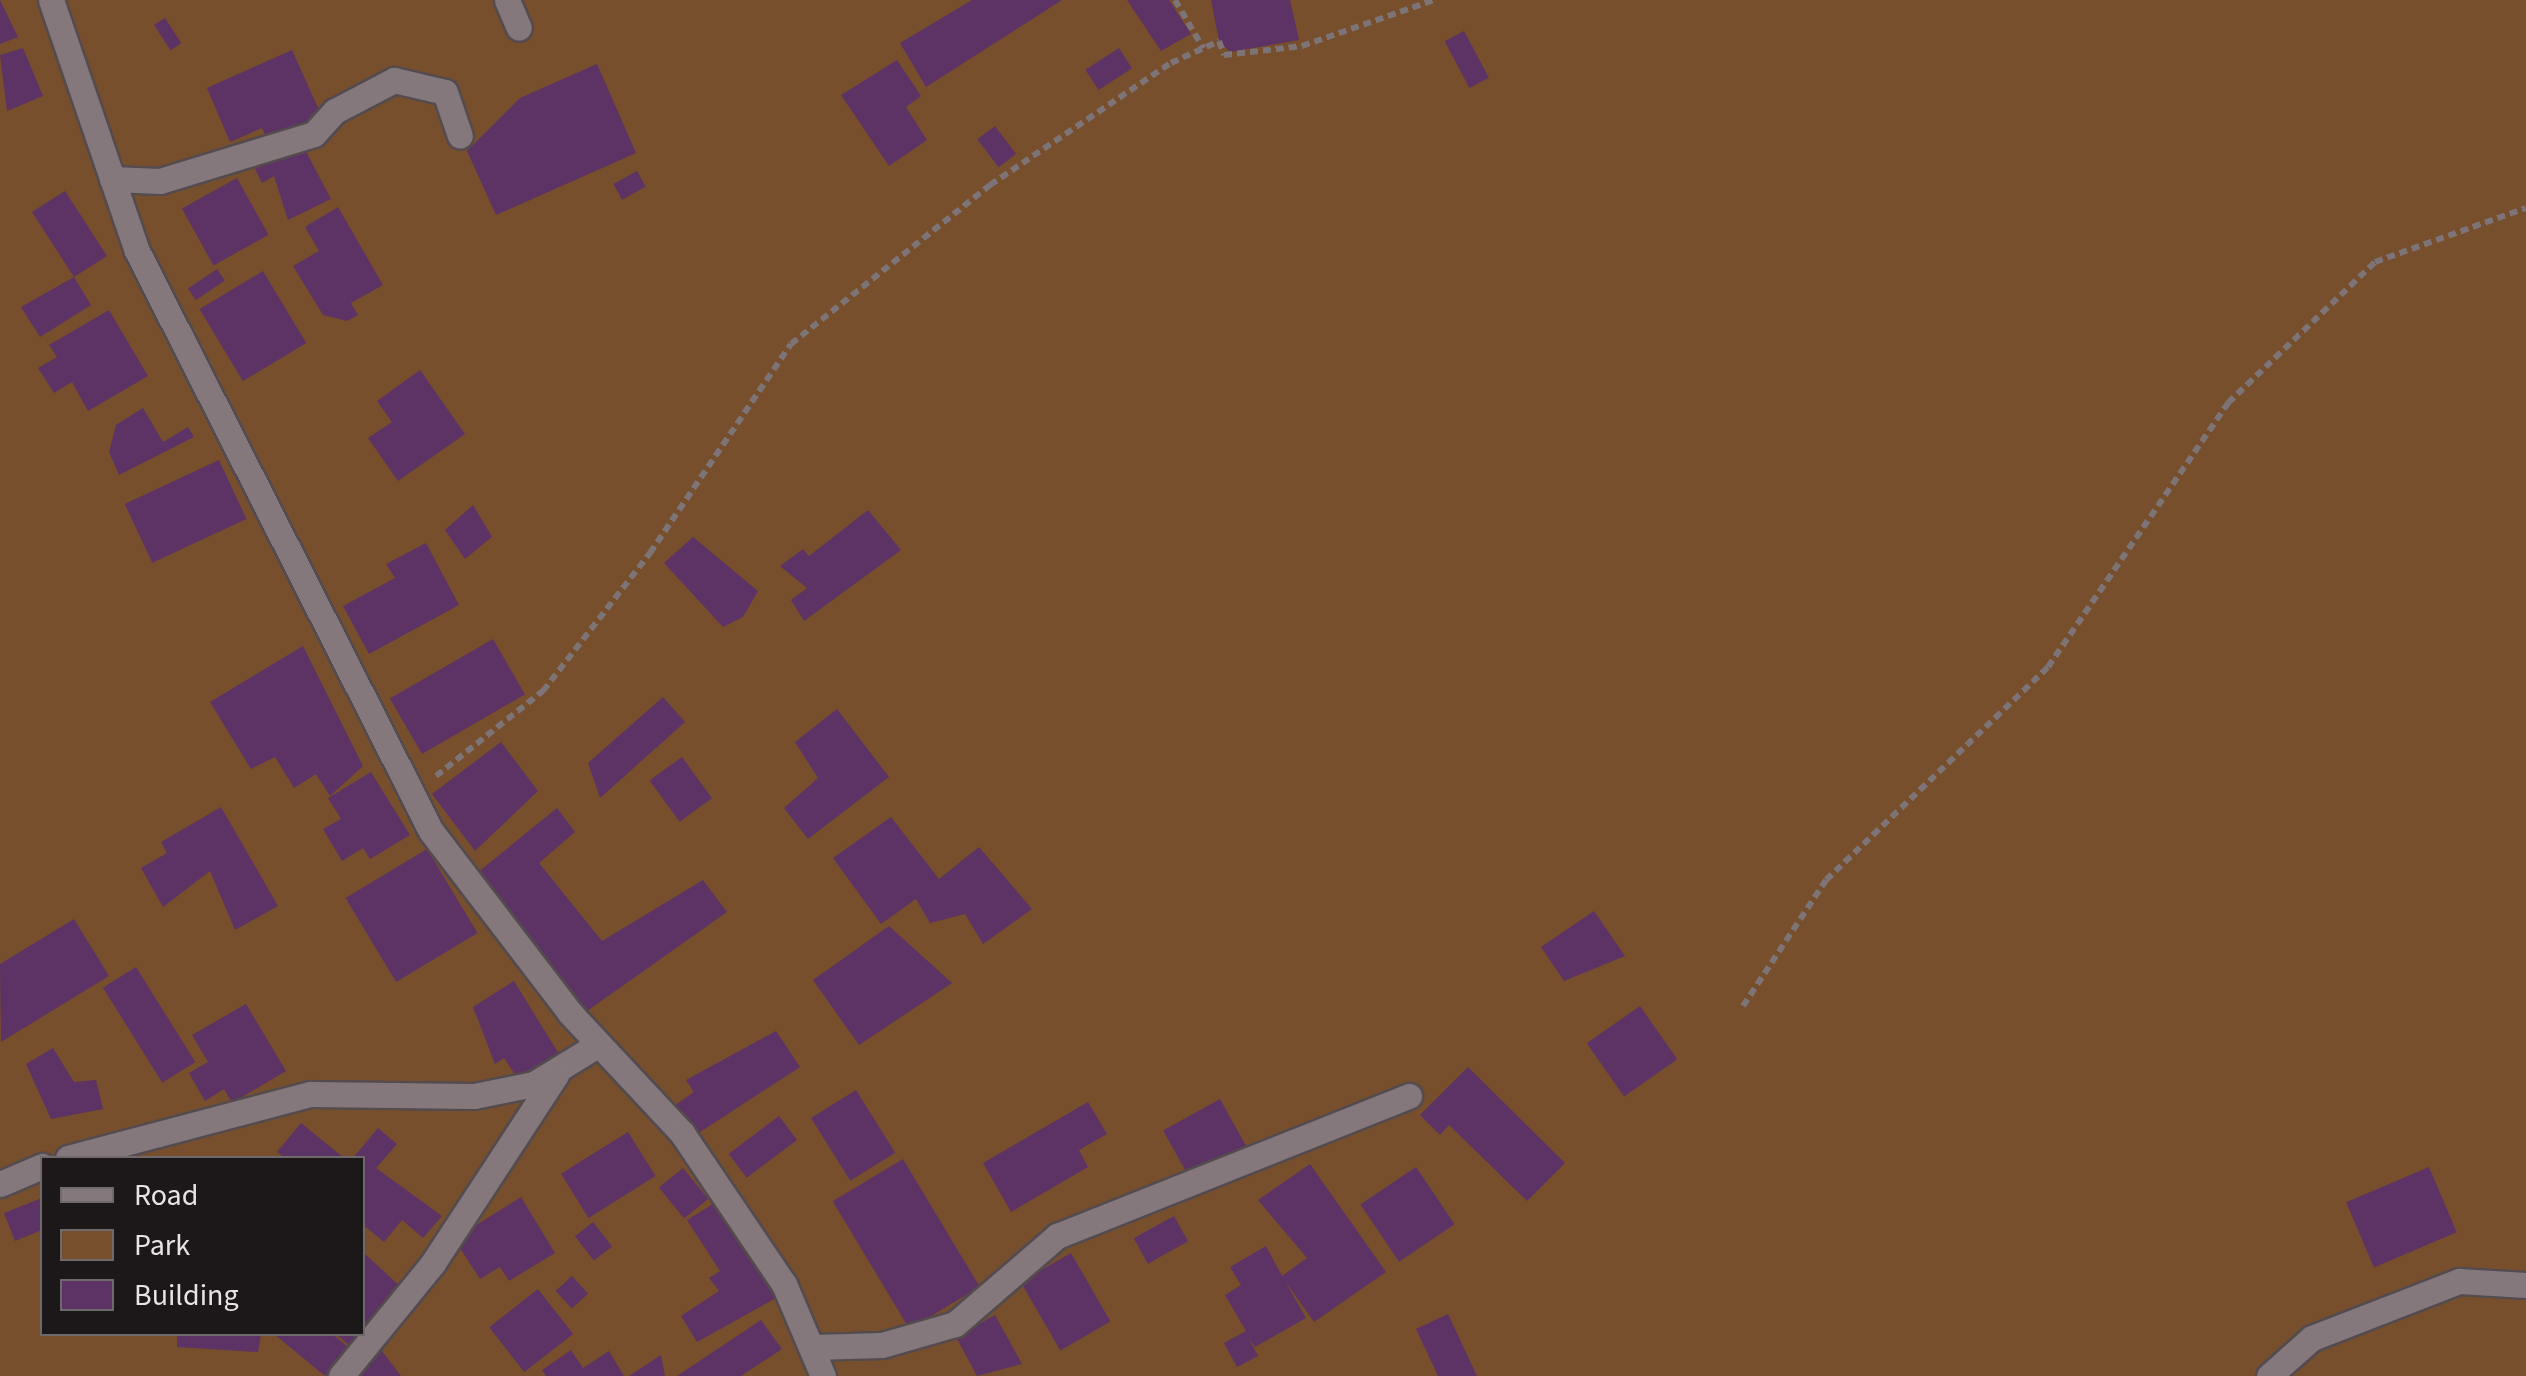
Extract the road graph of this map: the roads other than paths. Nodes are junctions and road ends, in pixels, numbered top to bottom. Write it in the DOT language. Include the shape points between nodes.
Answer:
graph roads {
  1 [pos="51,0"];
  2 [pos="507,0"];
  3 [pos="519,28"];
  4 [pos="460,136"];
  5 [pos="112,179"];
  6 [pos="599,1044"];
  7 [pos="562,1067"];
  8 [pos="1409,1096"];
  9 [pos="76,1156"];
  10 [pos="40,1167"];
  11 [pos="0,1184"];
  12 [pos="2526,1285"];
  13 [pos="813,1347"];
  14 [pos="342,1376"];
  15 [pos="823,1376"];
  16 [pos="2268,1376"];
  1 -- 5 [label="street"];
  2 -- 3 [label="street"];
  4 -- 5 [label="street" via="444,92 394,80 336,111 314,134 160,181"];
  5 -- 6 [label="street" via="145,268 431,830"];
  6 -- 7 [label="street"];
  6 -- 13 [label="street" via="682,1133 742,1217"];
  7 -- 9 [label="street" via="534,1084 474,1096 310,1094"];
  7 -- 14 [label="street" via="433,1262"];
  8 -- 13 [label="street" via="1057,1236 956,1324 882,1345"];
  10 -- 11 [label="street"];
  12 -- 16 [label="street" via="2459,1281 2312,1338"];
  13 -- 15 [label="street"];
}
